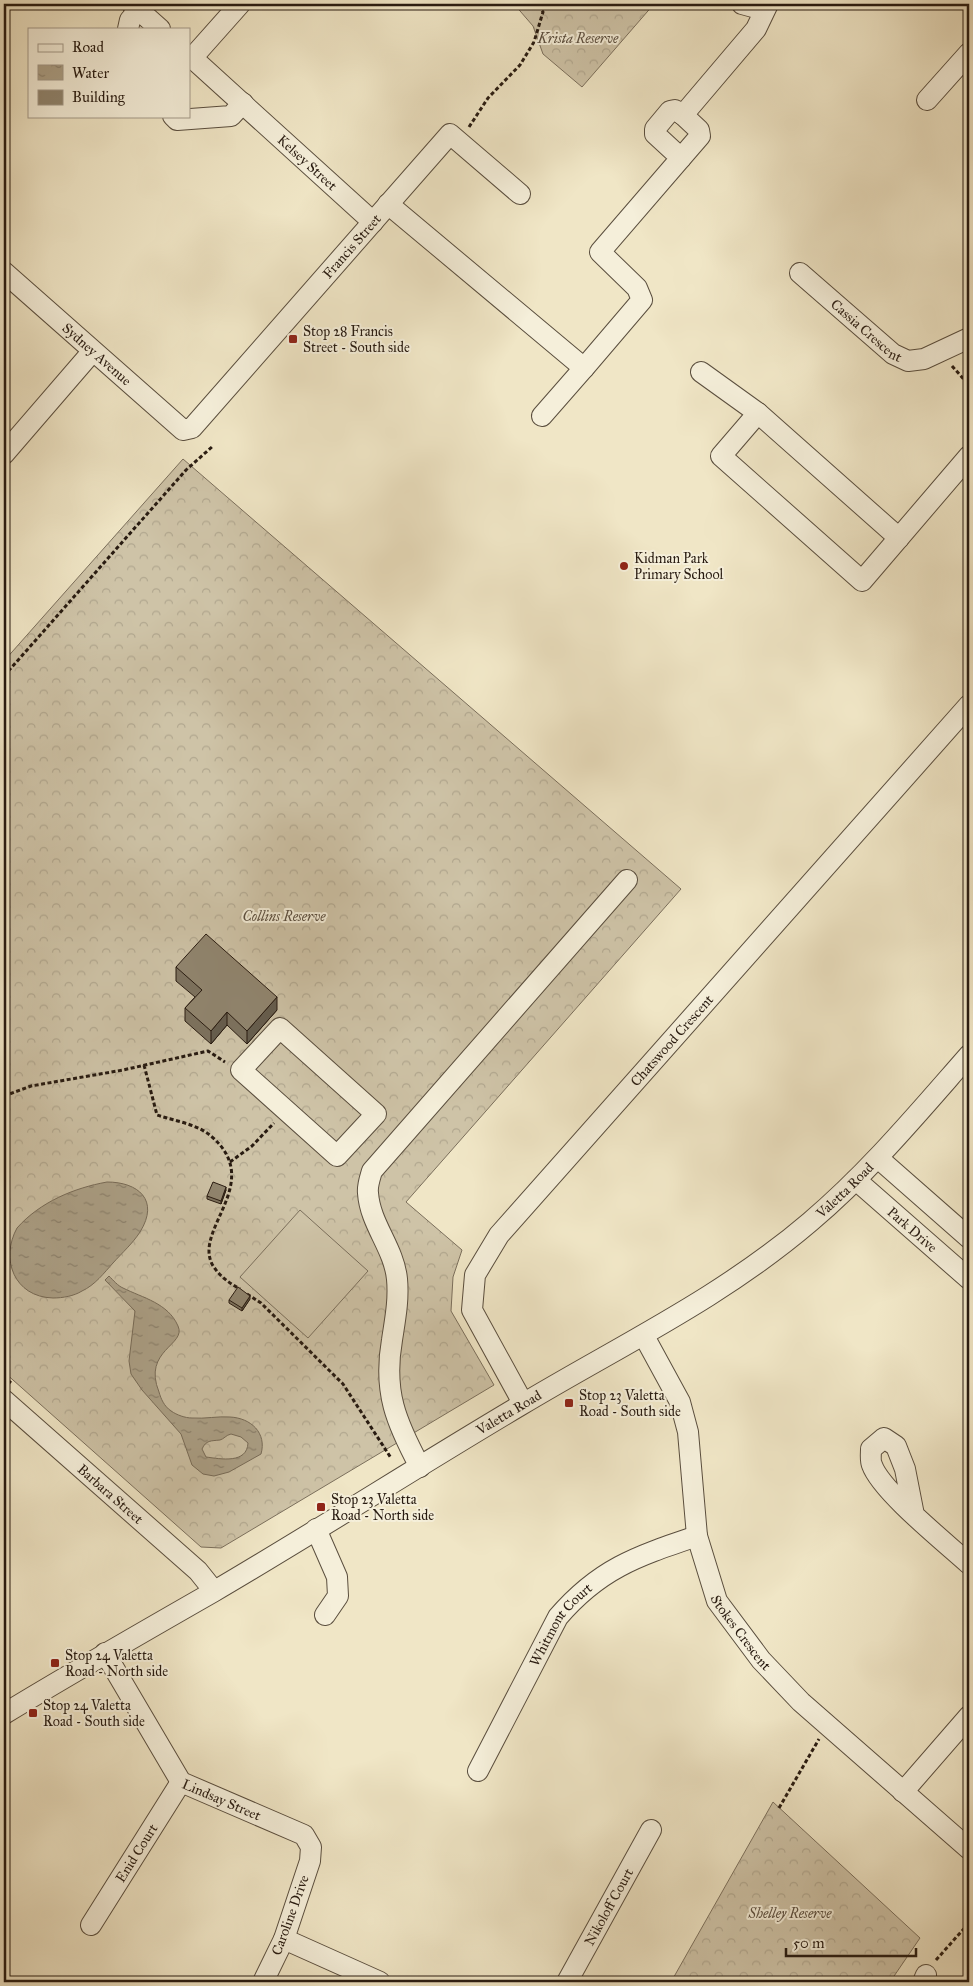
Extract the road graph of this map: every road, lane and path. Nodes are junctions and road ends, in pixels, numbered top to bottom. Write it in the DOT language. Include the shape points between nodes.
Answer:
graph roads {
  1 [pos="240,4"];
  2 [pos="536,4"];
  3 [pos="742,4"];
  4 [pos="135,7"];
  5 [pos="766,7"];
  6 [pos="128,28"];
  7 [pos="159,28"];
  8 [pos="969,53"];
  9 [pos="190,56"];
  10 [pos="927,100"];
  11 [pos="243,103"];
  12 [pos="683,115"];
  13 [pos="175,118"];
  14 [pos="465,131"];
  15 [pos="681,158"];
  16 [pos="520,194"];
  17 [pos="388,204"];
  18 [pos="373,222"];
  19 [pos="4,272"];
  20 [pos="800,273"];
  21 [pos="969,338"];
  22 [pos="944,350"];
  23 [pos="92,352"];
  24 [pos="584,368"];
  25 [pos="701,372"];
  26 [pos="969,385"];
  27 [pos="758,413"];
  28 [pos="542,416"];
  29 [pos="192,428"];
  30 [pos="214,446"];
  31 [pos="4,454"];
  32 [pos="969,456"];
  33 [pos="899,538"];
  34 [pos="4,676"];
  35 [pos="969,705"];
  36 [pos="627,880"];
  37 [pos="969,1055"];
  38 [pos="144,1065"];
  39 [pos="241,1070"];
  40 [pos="4,1096"];
  41 [pos="279,1117"];
  42 [pos="357,1135"];
  43 [pos="381,1158"];
  44 [pos="878,1158"];
  45 [pos="230,1162"];
  46 [pos="856,1180"];
  47 [pos="969,1238"];
  48 [pos="969,1279"];
  49 [pos="644,1336"];
  50 [pos="4,1400"];
  51 [pos="523,1403"];
  52 [pos="391,1458"];
  53 [pos="420,1467"];
  54 [pos="914,1515"];
  55 [pos="316,1528"];
  56 [pos="697,1536"];
  57 [pos="969,1564"];
  58 [pos="214,1591"];
  59 [pos="325,1615"];
  60 [pos="105,1653"];
  61 [pos="4,1714"];
  62 [pos="969,1716"];
  63 [pos="827,1725"];
  64 [pos="478,1771"];
  65 [pos="180,1782"];
  66 [pos="903,1792"];
  67 [pos="778,1808"];
  68 [pos="651,1830"];
  69 [pos="311,1847"];
  70 [pos="969,1849"];
  71 [pos="969,1923"];
  72 [pos="91,1925"];
  73 [pos="284,1939"];
  74 [pos="929,1972"];
  75 [pos="263,1982"];
  76 [pos="380,1982"];
  77 [pos="567,1982"];
  1 -- 9 [label="street"];
  2 -- 14 [label="path" via="543,12 534,42 520,65 488,98"];
  3 -- 5 [label="street"];
  4 -- 6 [label="street"];
  4 -- 7 [label="street"];
  5 -- 12 [label="street" via="756,30"];
  8 -- 10 [label="street"];
  9 -- 11 [label="street, Kelsey Street"];
  11 -- 13 [label="street" via="231,116"];
  11 -- 18 [label="street, Kelsey Street"];
  12 -- 15 [label="street" via="700,130 700,136"];
  12 -- 15 [label="street" via="670,111 655,129 655,134"];
  15 -- 24 [label="street" via="600,252 637,288 642,300"];
  16 -- 17 [label="street, Francis Street" via="450,134"];
  17 -- 18 [label="street, Francis Street"];
  17 -- 24 [label="street"];
  18 -- 29 [label="street, Francis Street"];
  19 -- 23 [label="street, Sydney Avenue"];
  20 -- 22 [label="street, Cassia Crescent" via="893,354 908,361 924,359"];
  21 -- 22 [label="street, Cassia Crescent"];
  22 -- 26 [label="path" via="953,367"];
  23 -- 29 [label="street, Sydney Avenue" via="176,426 183,430"];
  23 -- 31 [label="street"];
  24 -- 28 [label="street"];
  25 -- 27 [label="street"];
  27 -- 33 [label="street"];
  27 -- 33 [label="street" via="721,456 862,581"];
  30 -- 34 [label="path" via="186,470"];
  32 -- 33 [label="street"];
  35 -- 51 [label="street, Chatswood Crescent" via="499,1235 475,1275 472,1310"];
  36 -- 43 [label="street"];
  37 -- 44 [label="street, Valetta Road"];
  38 -- 39 [label="path" via="208,1051"];
  38 -- 40 [label="path" via="31,1086"];
  38 -- 45 [label="path" via="158,1114 210,1135"];
  39 -- 42 [label="street" via="337,1156"];
  39 -- 42 [label="street" via="280,1028 376,1114"];
  41 -- 45 [label="path" via="252,1146"];
  42 -- 43 [label="street"];
  43 -- 53 [label="street" via="372,1171 368,1191 371,1211 392,1258 397,1279 388,1383 396,1419"];
  44 -- 46 [label="street, Valetta Road"];
  44 -- 47 [label="street"];
  45 -- 52 [label="path" via="232,1178 211,1238 211,1262 219,1274 261,1303 343,1384"];
  46 -- 48 [label="street, Park Drive"];
  46 -- 49 [label="street, Valetta Road" via="812,1221 752,1269"];
  49 -- 51 [label="street, Valetta Road"];
  49 -- 56 [label="street, Stokes Crescent" via="680,1402 688,1432"];
  50 -- 58 [label="street, Barbara Street" via="192,1565"];
  51 -- 53 [label="street, Valetta Road"];
  53 -- 55 [label="street, Valetta Road"];
  54 -- 57 [label="street"];
  55 -- 58 [label="street, Valetta Road"];
  55 -- 59 [label="street" via="337,1576 338,1596"];
  56 -- 63 [label="street, Stokes Crescent" via="717,1601 761,1660"];
  56 -- 64 [label="street, Whitmont Court" via="635,1557 576,1597 558,1617"];
  58 -- 60 [label="street, Valetta Road"];
  60 -- 61 [label="street, Valetta Road"];
  60 -- 65 [label="street, Lindsay Street"];
  62 -- 66 [label="street"];
  63 -- 66 [label="street, Stokes Crescent"];
  63 -- 67 [label="path"];
  65 -- 69 [label="street, Lindsay Street" via="304,1835"];
  65 -- 72 [label="street, Enid Court"];
  66 -- 70 [label="street, Stokes Crescent"];
  68 -- 77 [label="street, Nikoloff Court"];
  69 -- 73 [label="street, Caroline Drive" via="310,1861"];
  71 -- 74 [label="path"];
  73 -- 75 [label="street, Caroline Drive"];
  73 -- 76 [label="street"];
}
